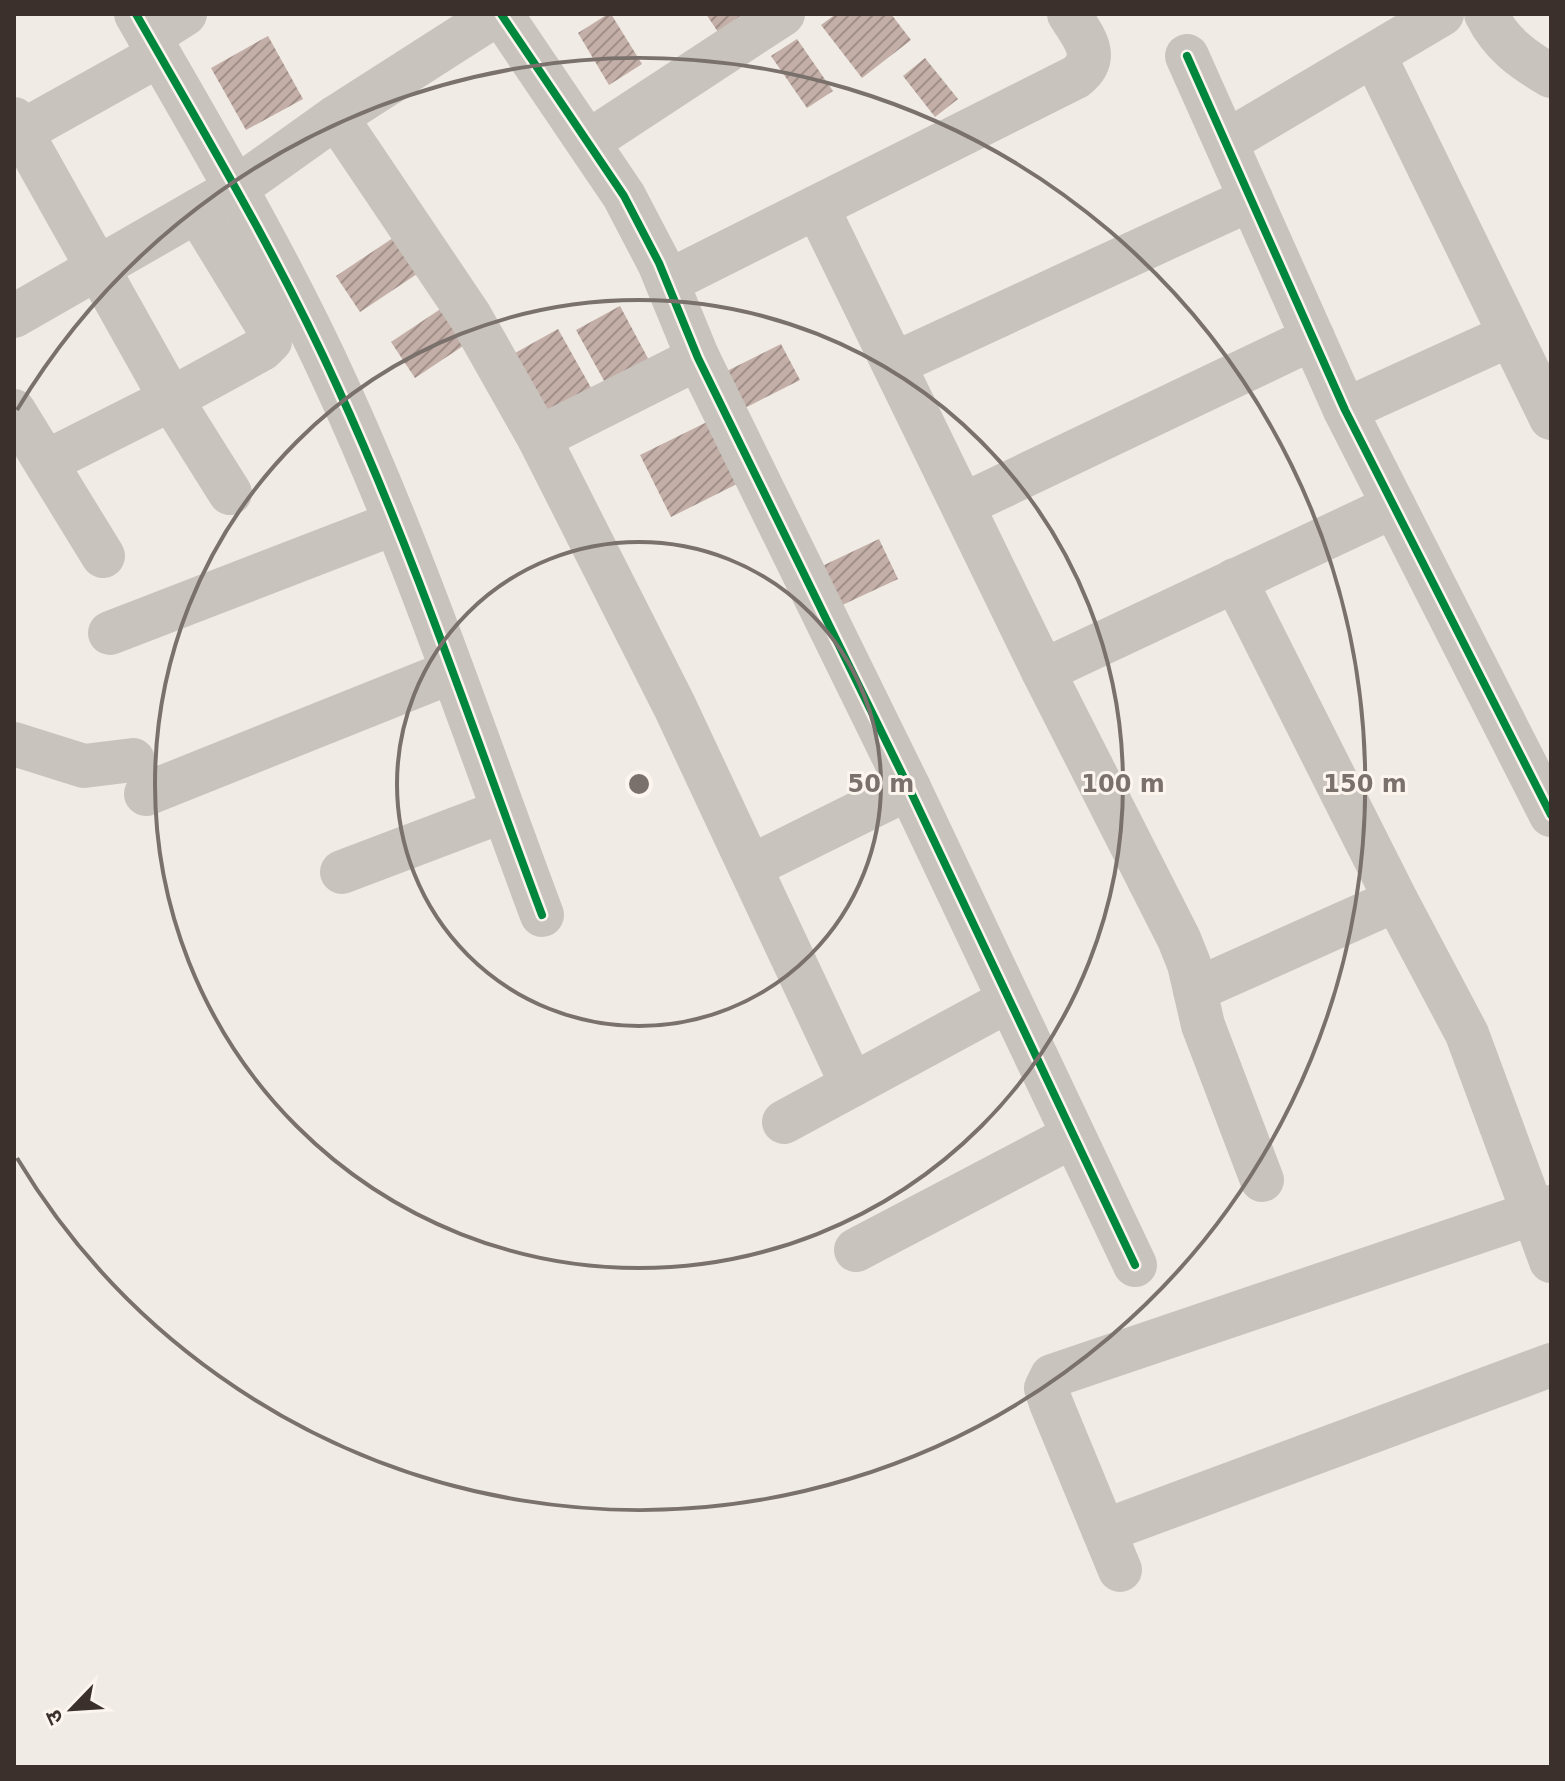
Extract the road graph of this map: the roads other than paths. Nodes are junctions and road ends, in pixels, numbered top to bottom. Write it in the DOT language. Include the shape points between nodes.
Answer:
graph roads {
  1 [pos="499,14"];
  2 [pos="783,14"];
  3 [pos="1069,14"];
  4 [pos="1442,14"];
  5 [pos="1486,14"];
  6 [pos="157,30"];
  7 [pos="1374,55"];
  8 [pos="1187,56"];
  9 [pos="1551,76"];
  10 [pos="336,117"];
  11 [pos="18,125"];
  12 [pos="588,142"];
  13 [pos="1226,142"];
  14 [pos="235,189"];
  15 [pos="1251,199"];
  16 [pos="817,207"];
  17 [pos="197,211"];
  18 [pos="96,268"];
  19 [pos="667,282"];
  20 [pos="14,316"];
  21 [pos="1510,335"];
  22 [pos="1313,338"];
  23 [pos="698,358"];
  24 [pos="894,364"];
  25 [pos="171,399"];
  26 [pos="1345,410"];
  27 [pos="14,411"];
  28 [pos="1551,418"];
  29 [pos="539,438"];
  30 [pos="46,462"];
  31 [pos="230,493"];
  32 [pos="963,505"];
  33 [pos="1394,506"];
  34 [pos="395,523"];
  35 [pos="103,556"];
  36 [pos="1235,580"];
  37 [pos="110,633"];
  38 [pos="1043,671"];
  39 [pos="451,672"];
  40 [pos="14,744"];
  41 [pos="909,788"];
  42 [pos="503,811"];
  43 [pos="1551,815"];
  44 [pos="750,867"];
  45 [pos="342,872"];
  46 [pos="1396,900"];
  47 [pos="542,915"];
  48 [pos="1195,990"];
  49 [pos="1009,1000"];
  50 [pos="852,1085"];
  51 [pos="784,1122"];
  52 [pos="1073,1136"];
  53 [pos="1262,1180"];
  54 [pos="1542,1210"];
  55 [pos="856,1250"];
  56 [pos="1551,1261"];
  57 [pos="1135,1265"];
  58 [pos="1551,1365"];
  1 -- 10 [label="street"];
  1 -- 12 [label="street"];
  2 -- 12 [label="street"];
  3 -- 16 [label="street" via="1090,56 1087,68 1076,77"];
  4 -- 7 [label="street"];
  5 -- 9 [label="street" via="1508,47"];
  6 -- 11 [label="street"];
  6 -- 14 [label="street"];
  7 -- 13 [label="street"];
  7 -- 21 [label="street"];
  8 -- 13 [label="street"];
  10 -- 14 [label="street"];
  10 -- 29 [label="street" via="470,316"];
  11 -- 18 [label="street"];
  12 -- 19 [label="street" via="624,196"];
  13 -- 15 [label="street"];
  14 -- 17 [label="street"];
  14 -- 34 [label="street" via="338,387"];
  15 -- 22 [label="street"];
  15 -- 24 [label="street"];
  16 -- 19 [label="street"];
  16 -- 24 [label="street"];
  17 -- 18 [label="street"];
  17 -- 25 [label="street" via="268,327 270,341"];
  18 -- 20 [label="street"];
  18 -- 25 [label="street"];
  19 -- 23 [label="street"];
  21 -- 26 [label="street"];
  21 -- 28 [label="street"];
  22 -- 26 [label="street"];
  22 -- 32 [label="street"];
  23 -- 29 [label="street"];
  23 -- 41 [label="street"];
  24 -- 32 [label="street"];
  25 -- 30 [label="street"];
  25 -- 31 [label="street"];
  26 -- 33 [label="street"];
  27 -- 30 [label="street"];
  29 -- 44 [label="street"];
  30 -- 35 [label="street"];
  32 -- 38 [label="street"];
  33 -- 36 [label="street"];
  33 -- 43 [label="street"];
  34 -- 37 [label="street"];
  34 -- 39 [label="street"];
  36 -- 38 [label="street"];
  36 -- 46 [label="street"];
  38 -- 48 [label="street" via="1179,939"];
  39 -- 40 [label="street" via="140,777"];
  39 -- 42 [label="street"];
  41 -- 44 [label="street"];
  41 -- 49 [label="street"];
  42 -- 45 [label="street"];
  42 -- 47 [label="street"];
  44 -- 50 [label="street"];
  46 -- 48 [label="street"];
  46 -- 54 [label="street" via="1467,1034"];
  48 -- 53 [label="street" via="1203,1025"];
  49 -- 50 [label="street"];
  49 -- 52 [label="street"];
  50 -- 51 [label="street"];
  52 -- 55 [label="street"];
  52 -- 57 [label="street"];
  54 -- 56 [label="street"];
  54 -- 58 [label="street" via="1052,1376 1046,1388 1112,1551"];
}
